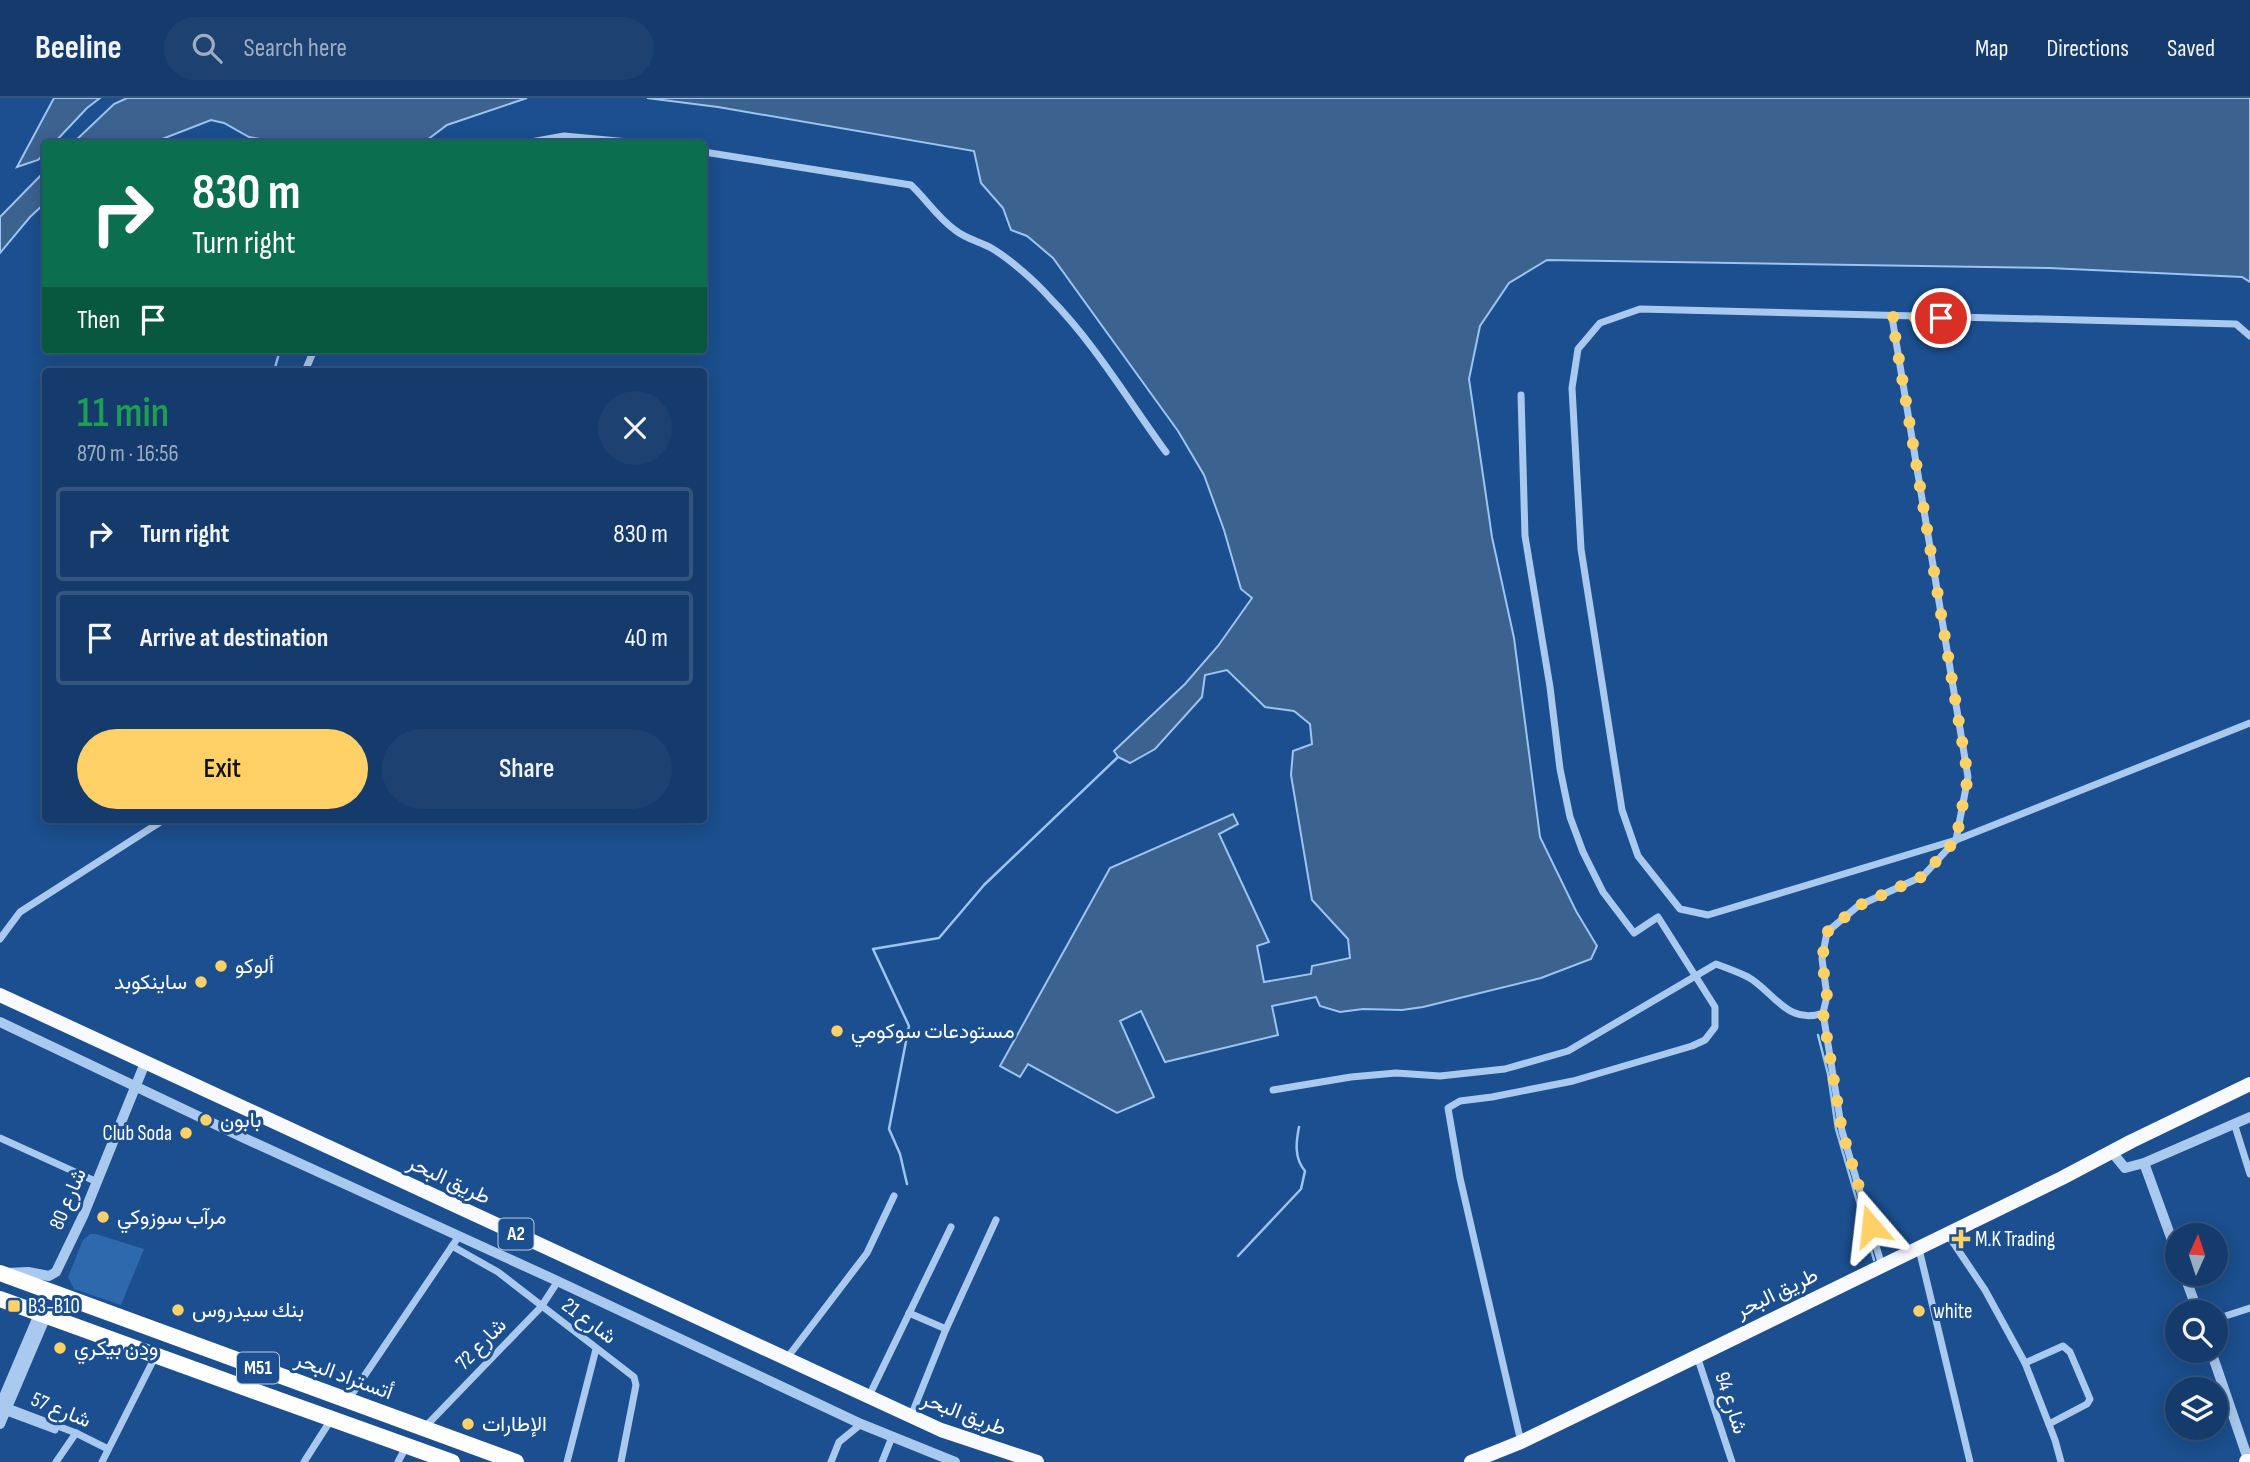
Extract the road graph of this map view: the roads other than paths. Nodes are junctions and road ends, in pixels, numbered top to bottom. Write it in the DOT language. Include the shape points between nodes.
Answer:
graph roads {
  1 [pos="542,140"];
  2 [pos="607,140"];
  3 [pos="707,152"];
  4 [pos="1892,317"];
  5 [pos="2250,337"];
  6 [pos="1521,395"];
  7 [pos="1166,452"];
  8 [pos="2250,723"];
  9 [pos="158,823"];
  10 [pos="1956,840"];
  11 [pos="0,939"];
  12 [pos="1696,976"];
  13 [pos="0,995"];
  14 [pos="1823,1013"];
  15 [pos="0,1022"];
  16 [pos="145,1063"];
  17 [pos="2250,1084"];
  18 [pos="134,1086"];
  19 [pos="1273,1090"];
  20 [pos="2250,1117"];
  21 [pos="2234,1123"];
  22 [pos="0,1138"];
  23 [pos="2112,1152"];
  24 [pos="2144,1163"];
  25 [pos="2250,1174"];
  26 [pos="97,1182"];
  27 [pos="894,1196"];
  28 [pos="996,1220"];
  29 [pos="2166,1223"];
  30 [pos="951,1227"];
  31 [pos="1948,1235"];
  32 [pos="459,1236"];
  33 [pos="452,1246"];
  34 [pos="1919,1249"];
  35 [pos="1882,1267"];
  36 [pos="0,1274"];
  37 [pos="558,1281"];
  38 [pos="0,1299"];
  39 [pos="541,1307"];
  40 [pos="2250,1308"];
  41 [pos="909,1313"];
  42 [pos="43,1315"];
  43 [pos="2228,1315"];
  44 [pos="946,1329"];
  45 [pos="596,1349"];
  46 [pos="1697,1355"];
  47 [pos="155,1357"];
  48 [pos="786,1359"];
  49 [pos="2025,1363"];
  50 [pos="2215,1363"];
  51 [pos="868,1396"];
  52 [pos="348,1400"];
  53 [pos="3,1408"];
  54 [pos="911,1416"];
  55 [pos="332,1417"];
  56 [pos="0,1424"];
  57 [pos="861,1424"];
  58 [pos="2049,1424"];
  59 [pos="424,1427"];
  60 [pos="75,1435"];
  61 [pos="892,1437"];
  62 [pos="1521,1442"];
  63 [pos="407,1446"];
  64 [pos="107,1451"];
  65 [pos="56,1462"];
  66 [pos="102,1462"];
  67 [pos="304,1462"];
  68 [pos="398,1462"];
  69 [pos="452,1462"];
  70 [pos="516,1462"];
  71 [pos="567,1462"];
  72 [pos="621,1462"];
  73 [pos="831,1462"];
  74 [pos="882,1462"];
  75 [pos="955,1462"];
  76 [pos="1037,1462"];
  77 [pos="1471,1462"];
  78 [pos="1732,1462"];
  79 [pos="1970,1462"];
  80 [pos="2061,1462"];
  81 [pos="2249,1462"];
  1 -- 2 [label="street" via="564,136"];
  3 -- 7 [label="street" via="911,185 957,232 995,250 1048,295 1099,355"];
  4 -- 5 [label="street" via="2236,324"];
  4 -- 10 [label="street" via="1968,777"];
  4 -- 10 [label="street" via="1640,309 1600,323 1578,349 1572,388 1581,549 1622,810 1638,856 1680,909 1708,915"];
  6 -- 12 [label="street" via="1525,536 1570,817 1603,892 1634,933 1658,917"];
  8 -- 10 [label="street"];
  9 -- 11 [label="street" via="20,912"];
  10 -- 14 [label="street" via="1923,876 1858,906 1827,932 1822,959 1827,996"];
  12 -- 14 [label="street" via="1717,964 1749,978 1783,1007 1812,1017"];
  12 -- 19 [label="street" via="1568,1051 1505,1069 1440,1076 1351,1077"];
  12 -- 62 [label="street" via="1715,1007 1715,1027 1705,1040 1573,1081 1460,1101 1448,1108"];
  13 -- 16 [label="highway, طريق البحر / A2"];
  14 -- 35 [label="street" via="1842,1131"];
  15 -- 18 [label="street"];
  16 -- 18 [label="street, شارع 80"];
  16 -- 48 [label="highway, طريق البحر / A2"];
  17 -- 23 [label="highway, طريق البحر"];
  18 -- 26 [label="street, شارع 80"];
  18 -- 32 [label="street"];
  20 -- 21 [label="street"];
  21 -- 24 [label="street"];
  21 -- 25 [label="street"];
  22 -- 26 [label="street"];
  23 -- 24 [label="street" via="2124,1168"];
  23 -- 31 [label="highway, طريق البحر"];
  24 -- 29 [label="street"];
  26 -- 36 [label="street, شارع 80" via="56,1272 49,1276"];
  27 -- 48 [label="street" via="867,1252"];
  28 -- 44 [label="street"];
  30 -- 41 [label="street"];
  31 -- 34 [label="highway, طريق البحر"];
  31 -- 49 [label="street"];
  32 -- 33 [label="street"];
  32 -- 37 [label="street"];
  33 -- 39 [label="street, شارع 21" via="498,1272"];
  33 -- 52 [label="street"];
  34 -- 35 [label="highway, طريق البحر"];
  34 -- 79 [label="street"];
  35 -- 46 [label="highway, طريق البحر"];
  36 -- 52 [label="highway, أتستراد البحر / M51"];
  37 -- 39 [label="street, شارع 72"];
  37 -- 57 [label="street"];
  38 -- 42 [label="highway, أتستراد البحر / M51"];
  39 -- 45 [label="street, شارع 21"];
  39 -- 59 [label="street, شارع 72"];
  40 -- 43 [label="street"];
  41 -- 44 [label="street"];
  41 -- 51 [label="street"];
  42 -- 47 [label="highway, أتستراد البحر / M51"];
  42 -- 53 [label="street"];
  44 -- 54 [label="street"];
  45 -- 71 [label="street"];
  45 -- 72 [label="street, شارع 21" via="631,1374 636,1385"];
  46 -- 62 [label="highway, طريق البحر"];
  46 -- 78 [label="street, شارع 94"];
  47 -- 55 [label="highway, أتستراد البحر / M51"];
  47 -- 64 [label="street"];
  48 -- 51 [label="highway, طريق البحر / A2"];
  49 -- 58 [label="street"];
  49 -- 58 [label="street" via="2063,1346 2070,1352 2090,1399"];
  50 -- 81 [label="street"];
  51 -- 54 [label="highway, طريق البحر / A2"];
  52 -- 59 [label="highway, أتستراد البحر / M51"];
  53 -- 56 [label="street"];
  53 -- 60 [label="street, شارع 57"];
  54 -- 76 [label="highway, طريق البحر / A2"];
  55 -- 63 [label="highway, أتستراد البحر / M51"];
  55 -- 67 [label="street"];
  57 -- 61 [label="street"];
  57 -- 73 [label="street" via="839,1442"];
  58 -- 80 [label="street"];
  59 -- 70 [label="highway, أتستراد البحر / M51"];
  60 -- 64 [label="street, شارع 57"];
  60 -- 65 [label="street"];
  61 -- 74 [label="street"];
  61 -- 75 [label="street"];
  62 -- 77 [label="highway, طريق البحر"];
  63 -- 68 [label="street"];
  63 -- 69 [label="highway, أتستراد البحر / M51"];
  64 -- 66 [label="street"];
}
